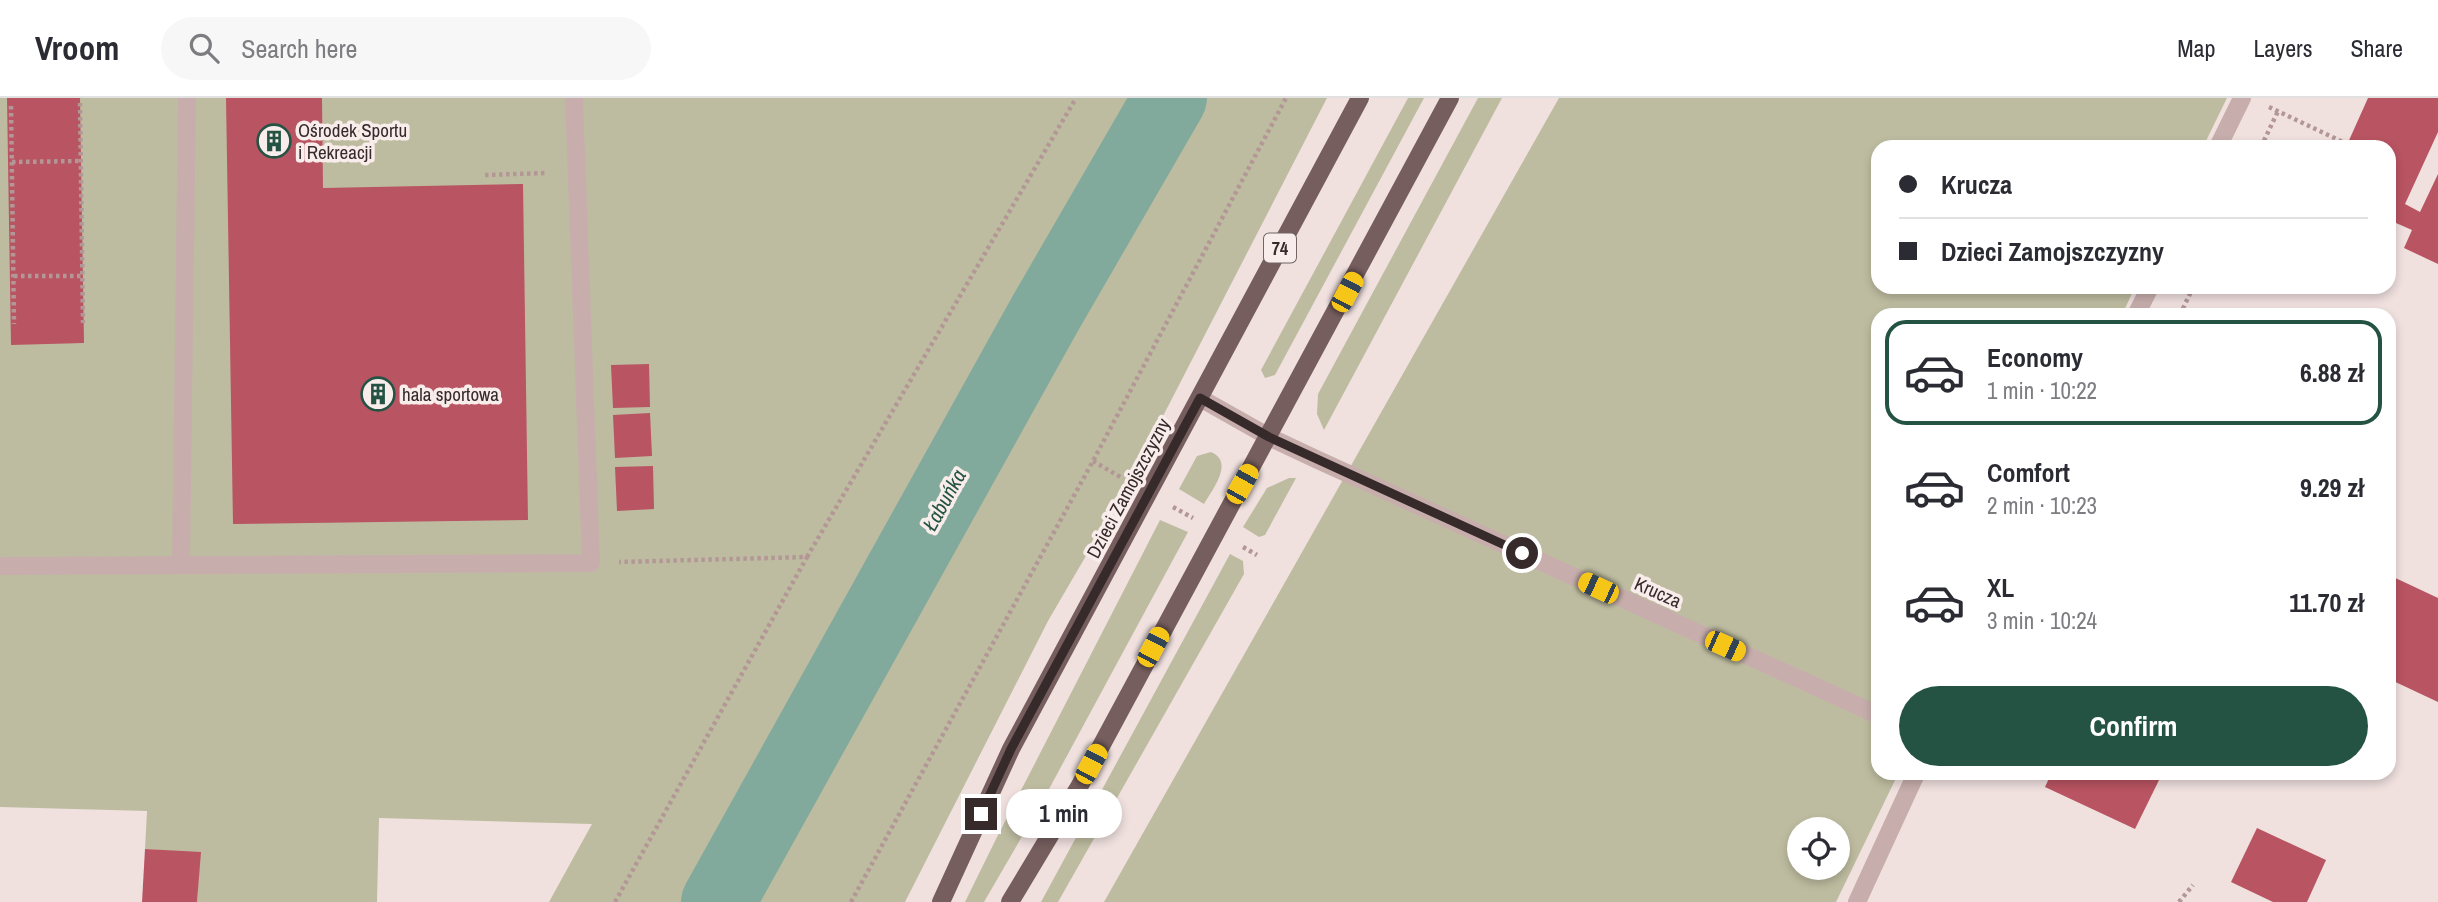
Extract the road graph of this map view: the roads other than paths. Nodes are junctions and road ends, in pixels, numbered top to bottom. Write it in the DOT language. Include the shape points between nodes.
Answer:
graph roads {
  1 [pos="187,98"];
  2 [pos="574,98"];
  3 [pos="1360,98"];
  4 [pos="1450,98"];
  5 [pos="2242,98"];
  6 [pos="2221,140"];
  7 [pos="1200,398"];
  8 [pos="1269,437"];
  9 [pos="181,564"];
  10 [pos="0,566"];
  11 [pos="1871,712"];
  12 [pos="1913,780"];
  13 [pos="941,902"];
  14 [pos="1010,902"];
  15 [pos="1857,902"];
  1 -- 9 [label="street"];
  2 -- 9 [label="street" via="591,563"];
  3 -- 7 [label="main road, Dzieci Zamojszczyzny / 74"];
  4 -- 8 [label="main road"];
  5 -- 6 [label="street"];
  7 -- 8 [label="street, Krucza"];
  7 -- 13 [label="main road, Dzieci Zamojszczyzny / 74" via="1011,749"];
  8 -- 11 [label="street, Krucza"];
  8 -- 14 [label="main road" via="1079,787"];
  9 -- 10 [label="street"];
  12 -- 15 [label="street"];
}
